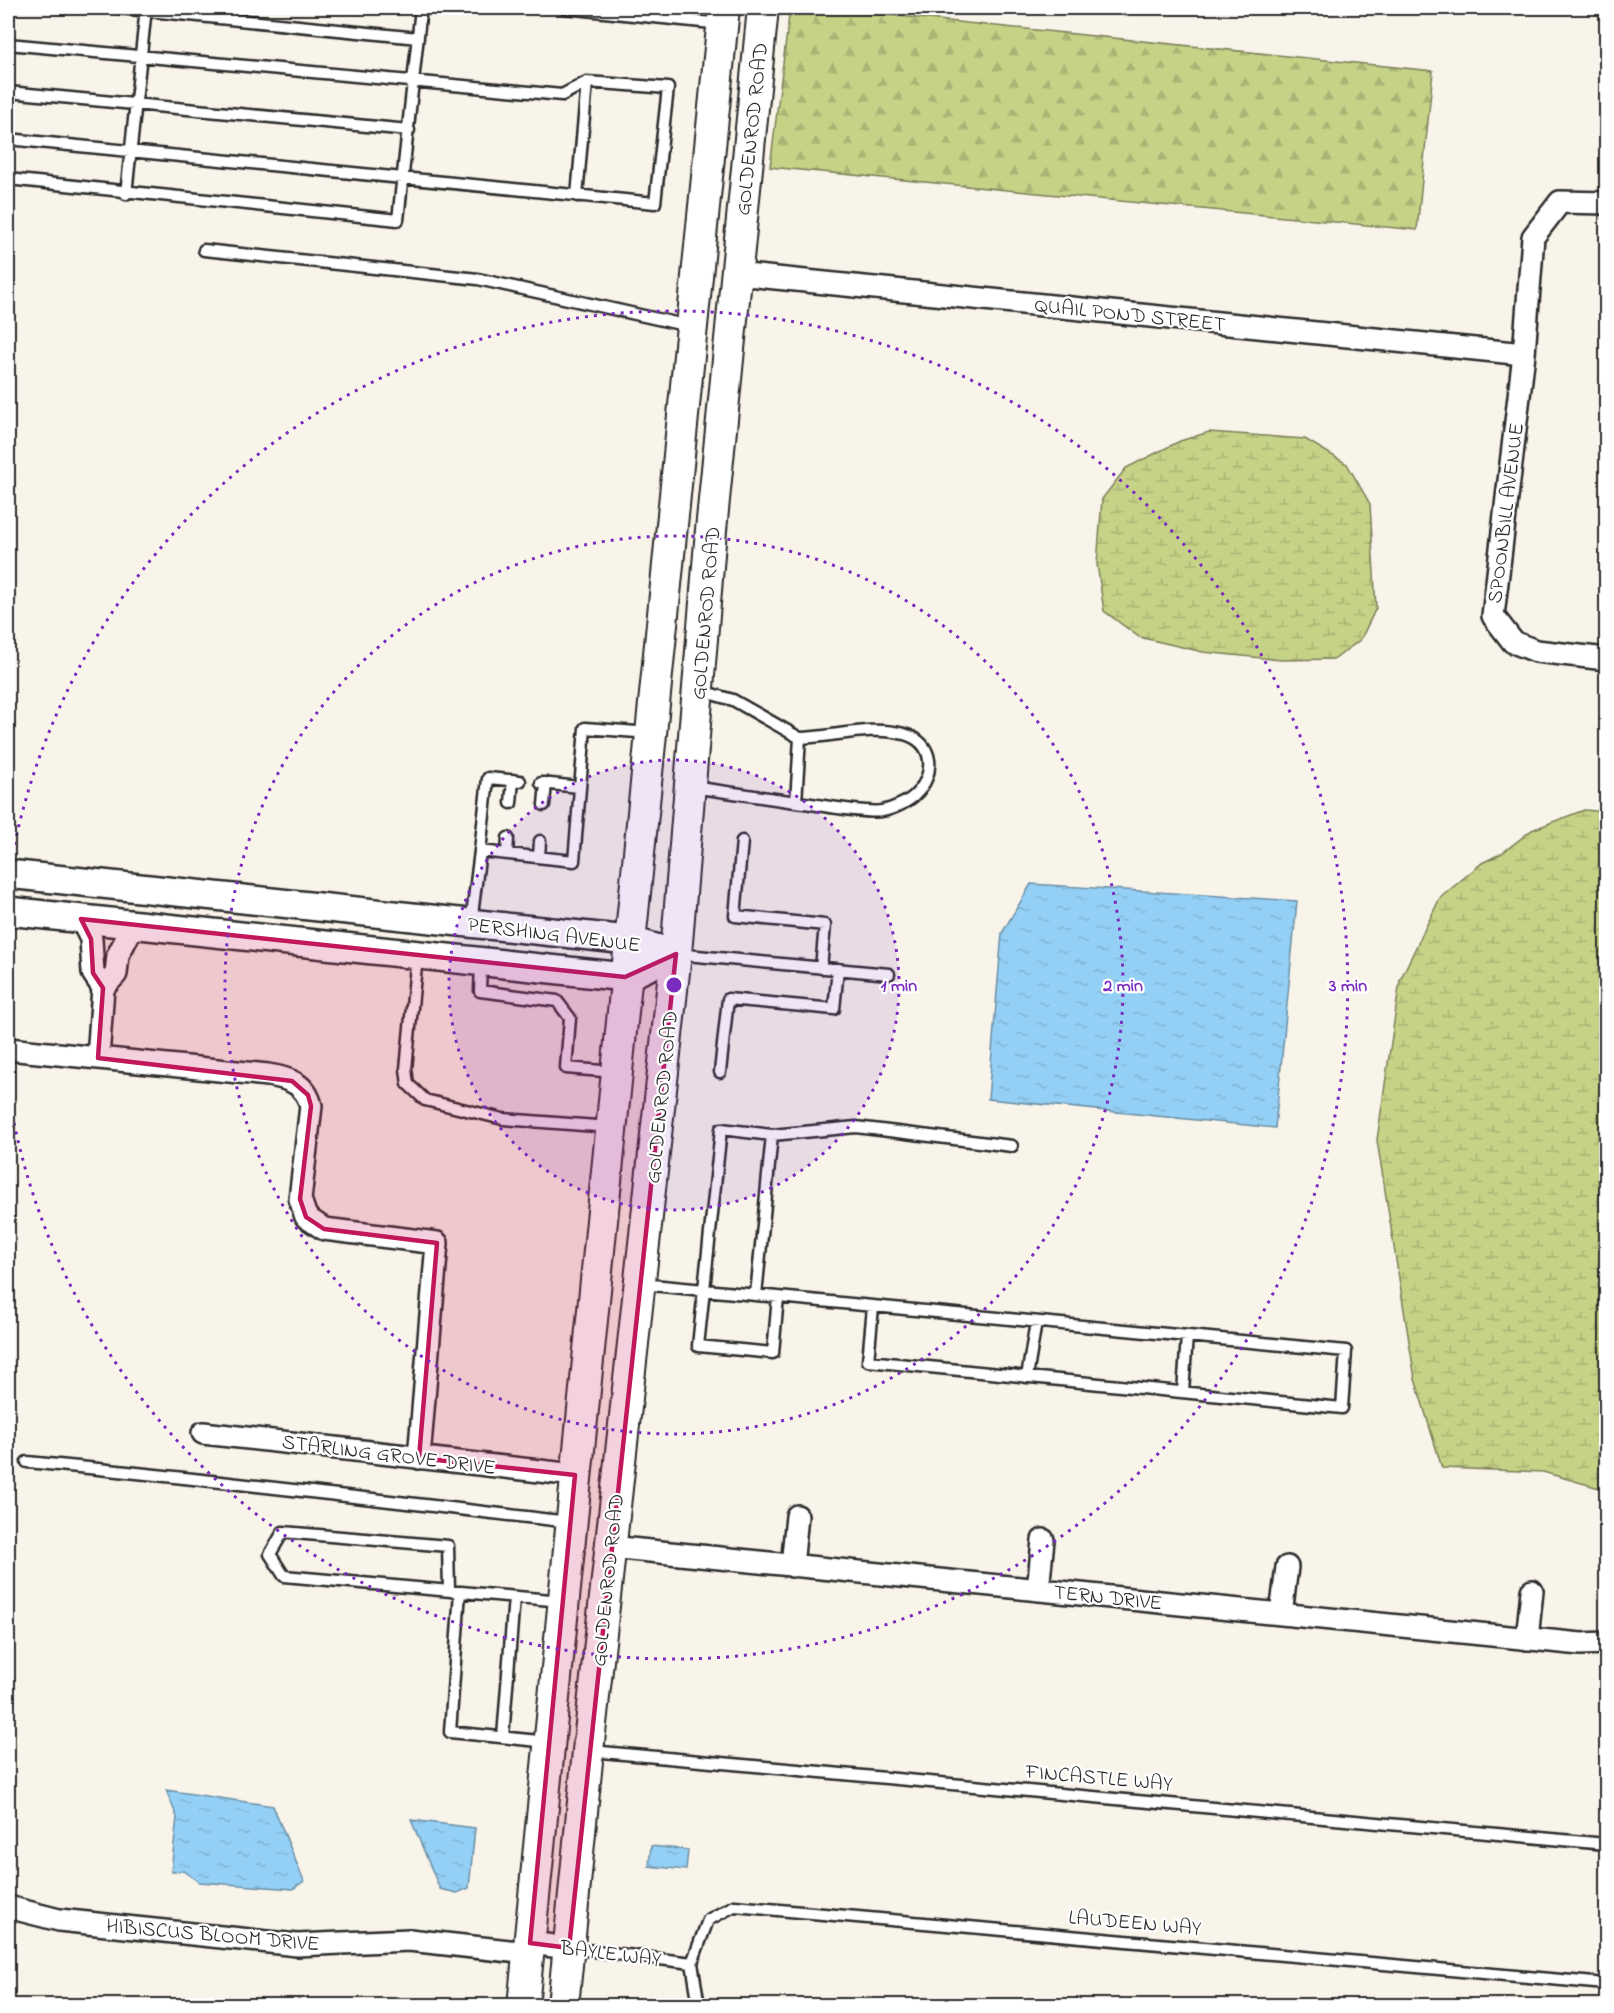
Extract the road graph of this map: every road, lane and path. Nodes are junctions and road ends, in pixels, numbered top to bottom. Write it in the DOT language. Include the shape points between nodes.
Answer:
graph roads {
  1 [pos="119,8"];
  2 [pos="421,8"];
  3 [pos="564,8"];
  4 [pos="763,8"];
  5 [pos="146,9"];
  6 [pos="727,13"];
  7 [pos="418,38"];
  8 [pos="8,44"];
  9 [pos="140,56"];
  10 [pos="414,81"];
  11 [pos="587,82"];
  12 [pos="8,92"];
  13 [pos="135,105"];
  14 [pos="409,130"];
  15 [pos="8,139"];
  16 [pos="130,153"];
  17 [pos="404,177"];
  18 [pos="8,179"];
  19 [pos="126,194"];
  20 [pos="577,196"];
  21 [pos="1606,202"];
  22 [pos="204,250"];
  23 [pos="737,274"];
  24 [pos="692,327"];
  25 [pos="1524,354"];
  26 [pos="703,634"];
  27 [pos="1606,659"];
  28 [pos="698,690"];
  29 [pos="650,733"];
  30 [pos="800,738"];
  31 [pos="579,787"];
  32 [pos="690,787"];
  33 [pos="796,802"];
  34 [pos="511,803"];
  35 [pos="544,806"];
  36 [pos="508,838"];
  37 [pos="540,841"];
  38 [pos="742,841"];
  39 [pos="480,851"];
  40 [pos="507,854"];
  41 [pos="539,857"];
  42 [pos="8,874"];
  43 [pos="8,911"];
  44 [pos="81,919"];
  45 [pos="471,923"];
  46 [pos="134,924"];
  47 [pos="628,940"];
  48 [pos="676,954"];
  49 [pos="417,955"];
  50 [pos="481,962"];
  51 [pos="821,968"];
  52 [pos="838,969"];
  53 [pos="889,974"];
  54 [pos="625,977"];
  55 [pos="103,988"];
  56 [pos="8,1050"];
  57 [pos="98,1058"];
  58 [pos="615,1072"];
  59 [pos="720,1072"];
  60 [pos="610,1127"];
  61 [pos="772,1135"];
  62 [pos="1012,1146"];
  63 [pos="641,1284"];
  64 [pos="703,1290"];
  65 [pos="756,1295"];
  66 [pos="778,1297"];
  67 [pos="873,1306"];
  68 [pos="1036,1322"];
  69 [pos="1187,1336"];
  70 [pos="1027,1377"];
  71 [pos="1183,1392"];
  72 [pos="203,1433"];
  73 [pos="419,1458"];
  74 [pos="27,1462"];
  75 [pos="575,1475"];
  76 [pos="797,1516"];
  77 [pos="571,1522"];
  78 [pos="1043,1540"];
  79 [pos="610,1547"];
  80 [pos="792,1566"];
  81 [pos="1287,1566"];
  82 [pos="1038,1590"];
  83 [pos="448,1591"];
  84 [pos="1532,1591"];
  85 [pos="460,1592"];
  86 [pos="514,1597"];
  87 [pos="563,1601"];
  88 [pos="1281,1614"];
  89 [pos="1527,1639"];
  90 [pos="1606,1643"];
  91 [pos="503,1737"];
  92 [pos="549,1742"];
  93 [pos="588,1751"];
  94 [pos="1606,1844"];
  95 [pos="8,1907"];
  96 [pos="529,1948"];
  97 [pos="569,1948"];
  98 [pos="692,1963"];
  99 [pos="1606,1984"];
  100 [pos="523,2006"];
  101 [pos="563,2006"];
  102 [pos="699,2006"];
  1 -- 5 [label="lane"];
  2 -- 7 [label="lane"];
  3 -- 6 [label="lane"];
  4 -- 23 [label="main road, GOLDENROD ROAD"];
  5 -- 7 [label="lane"];
  5 -- 9 [label="lane"];
  6 -- 23 [label="main road" via="713,235 719,254"];
  6 -- 24 [label="main road, GOLDENROD ROAD"];
  7 -- 10 [label="lane"];
  8 -- 9 [label="lane"];
  9 -- 10 [label="lane"];
  9 -- 13 [label="lane"];
  10 -- 11 [label="lane" via="562,95"];
  10 -- 14 [label="lane"];
  11 -- 20 [label="lane"];
  11 -- 20 [label="lane" via="668,88 656,203"];
  12 -- 13 [label="lane"];
  13 -- 14 [label="lane"];
  13 -- 16 [label="lane"];
  14 -- 17 [label="lane"];
  15 -- 16 [label="lane"];
  16 -- 17 [label="lane"];
  16 -- 19 [label="lane"];
  17 -- 19 [label="lane" via="398,220"];
  17 -- 20 [label="lane"];
  18 -- 19 [label="lane"];
  21 -- 25 [label="street, SPOONBILL AVENUE" via="1560,202 1533,237"];
  22 -- 24 [label="lane" via="478,279"];
  23 -- 25 [label="street, QUAIL POND STREET"];
  23 -- 26 [label="main road, GOLDENROD ROAD"];
  24 -- 26 [label="main road" via="712,353 690,580"];
  24 -- 29 [label="main road, GOLDENROD ROAD"];
  25 -- 27 [label="street, SPOONBILL AVENUE" via="1493,616 1513,642 1536,651"];
  26 -- 28 [label="main road, GOLDENROD ROAD"];
  28 -- 30 [label="lane" via="734,700"];
  28 -- 32 [label="main road, GOLDENROD ROAD"];
  29 -- 31 [label="lane" via="585,728"];
  29 -- 47 [label="main road, GOLDENROD ROAD"];
  30 -- 33 [label="lane"];
  30 -- 33 [label="lane" via="863,731 903,734 921,740 928,751 929,772 916,795 881,811"];
  31 -- 35 [label="lane" via="544,783"];
  31 -- 41 [label="lane" via="574,861"];
  32 -- 33 [label="lane"];
  32 -- 48 [label="main road, GOLDENROD ROAD"];
  34 -- 39 [label="lane" via="517,781 488,778"];
  36 -- 40 [label="lane"];
  37 -- 41 [label="lane"];
  38 -- 51 [label="lane" via="735,916 825,924"];
  39 -- 40 [label="lane"];
  39 -- 45 [label="lane"];
  40 -- 41 [label="lane"];
  42 -- 45 [label="street, PERSHING AVENUE"];
  43 -- 44 [label="street, PERSHING AVENUE"];
  44 -- 46 [label="street, PERSHING AVENUE"];
  44 -- 55 [label="street" via="91,939 93,973"];
  45 -- 47 [label="street, PERSHING AVENUE"];
  46 -- 49 [label="street, PERSHING AVENUE"];
  46 -- 55 [label="street" via="118,955 116,974"];
  47 -- 48 [label="street, PERSHING AVENUE"];
  47 -- 54 [label="main road, GOLDENROD ROAD"];
  48 -- 51 [label="lane"];
  48 -- 54 [label="street, PERSHING AVENUE"];
  48 -- 63 [label="main road, GOLDENROD ROAD"];
  49 -- 50 [label="street, PERSHING AVENUE"];
  49 -- 60 [label="lane" via="406,1069 408,1084 425,1100 503,1119"];
  50 -- 54 [label="street, PERSHING AVENUE"];
  50 -- 58 [label="lane" via="480,991 557,1001 570,1018 566,1068"];
  51 -- 52 [label="lane"];
  52 -- 53 [label="lane"];
  52 -- 59 [label="lane" via="834,1009 728,999"];
  54 -- 58 [label="main road, GOLDENROD ROAD"];
  55 -- 57 [label="street"];
  56 -- 57 [label="street"];
  57 -- 73 [label="street" via="268,1075 292,1081 308,1095 310,1106 300,1199 306,1217 324,1229 437,1243"];
  58 -- 60 [label="main road, GOLDENROD ROAD"];
  60 -- 75 [label="main road, GOLDENROD ROAD"];
  61 -- 62 [label="lane" via="856,1127"];
  61 -- 64 [label="lane" via="721,1129"];
  61 -- 65 [label="lane"];
  63 -- 64 [label="lane"];
  63 -- 79 [label="main road, GOLDENROD ROAD"];
  64 -- 65 [label="lane"];
  64 -- 66 [label="lane" via="698,1346 773,1353"];
  65 -- 66 [label="lane"];
  66 -- 67 [label="lane"];
  67 -- 68 [label="lane"];
  67 -- 70 [label="lane" via="868,1361"];
  68 -- 69 [label="lane"];
  68 -- 70 [label="lane"];
  69 -- 71 [label="lane"];
  69 -- 71 [label="lane" via="1346,1351 1342,1408"];
  70 -- 71 [label="lane"];
  72 -- 73 [label="street, STARLING GROVE DRIVE"];
  73 -- 75 [label="street, STARLING GROVE DRIVE"];
  74 -- 77 [label="lane"];
  75 -- 77 [label="main road, GOLDENROD ROAD"];
  76 -- 80 [label="street"];
  77 -- 87 [label="main road, GOLDENROD ROAD"];
  78 -- 82 [label="street"];
  79 -- 80 [label="street, TERN DRIVE"];
  79 -- 93 [label="main road, GOLDENROD ROAD"];
  80 -- 82 [label="street, TERN DRIVE"];
  81 -- 88 [label="street"];
  82 -- 88 [label="street, TERN DRIVE"];
  83 -- 83 [label="lane" via="284,1576 270,1554 284,1532 448,1546"];
  83 -- 85 [label="lane"];
  84 -- 89 [label="street"];
  85 -- 86 [label="lane"];
  85 -- 91 [label="lane" via="450,1732"];
  86 -- 87 [label="lane"];
  86 -- 91 [label="lane"];
  87 -- 92 [label="main road, GOLDENROD ROAD"];
  88 -- 89 [label="street, TERN DRIVE"];
  89 -- 90 [label="street, TERN DRIVE"];
  91 -- 92 [label="lane"];
  92 -- 96 [label="main road, GOLDENROD ROAD"];
  93 -- 94 [label="lane, FINCASTLE WAY"];
  93 -- 97 [label="main road, GOLDENROD ROAD"];
  95 -- 96 [label="street, HIBISCUS BLOOM DRIVE" via="59,1920 297,1945 409,1940"];
  96 -- 97 [label="street, BAYLE WAY"];
  96 -- 100 [label="main road, GOLDENROD ROAD"];
  97 -- 98 [label="lane, BAYLE WAY"];
  97 -- 101 [label="main road, GOLDENROD ROAD"];
  98 -- 99 [label="lane, LAUDEEN WAY" via="708,1920 734,1906"];
  98 -- 102 [label="lane"];
}
